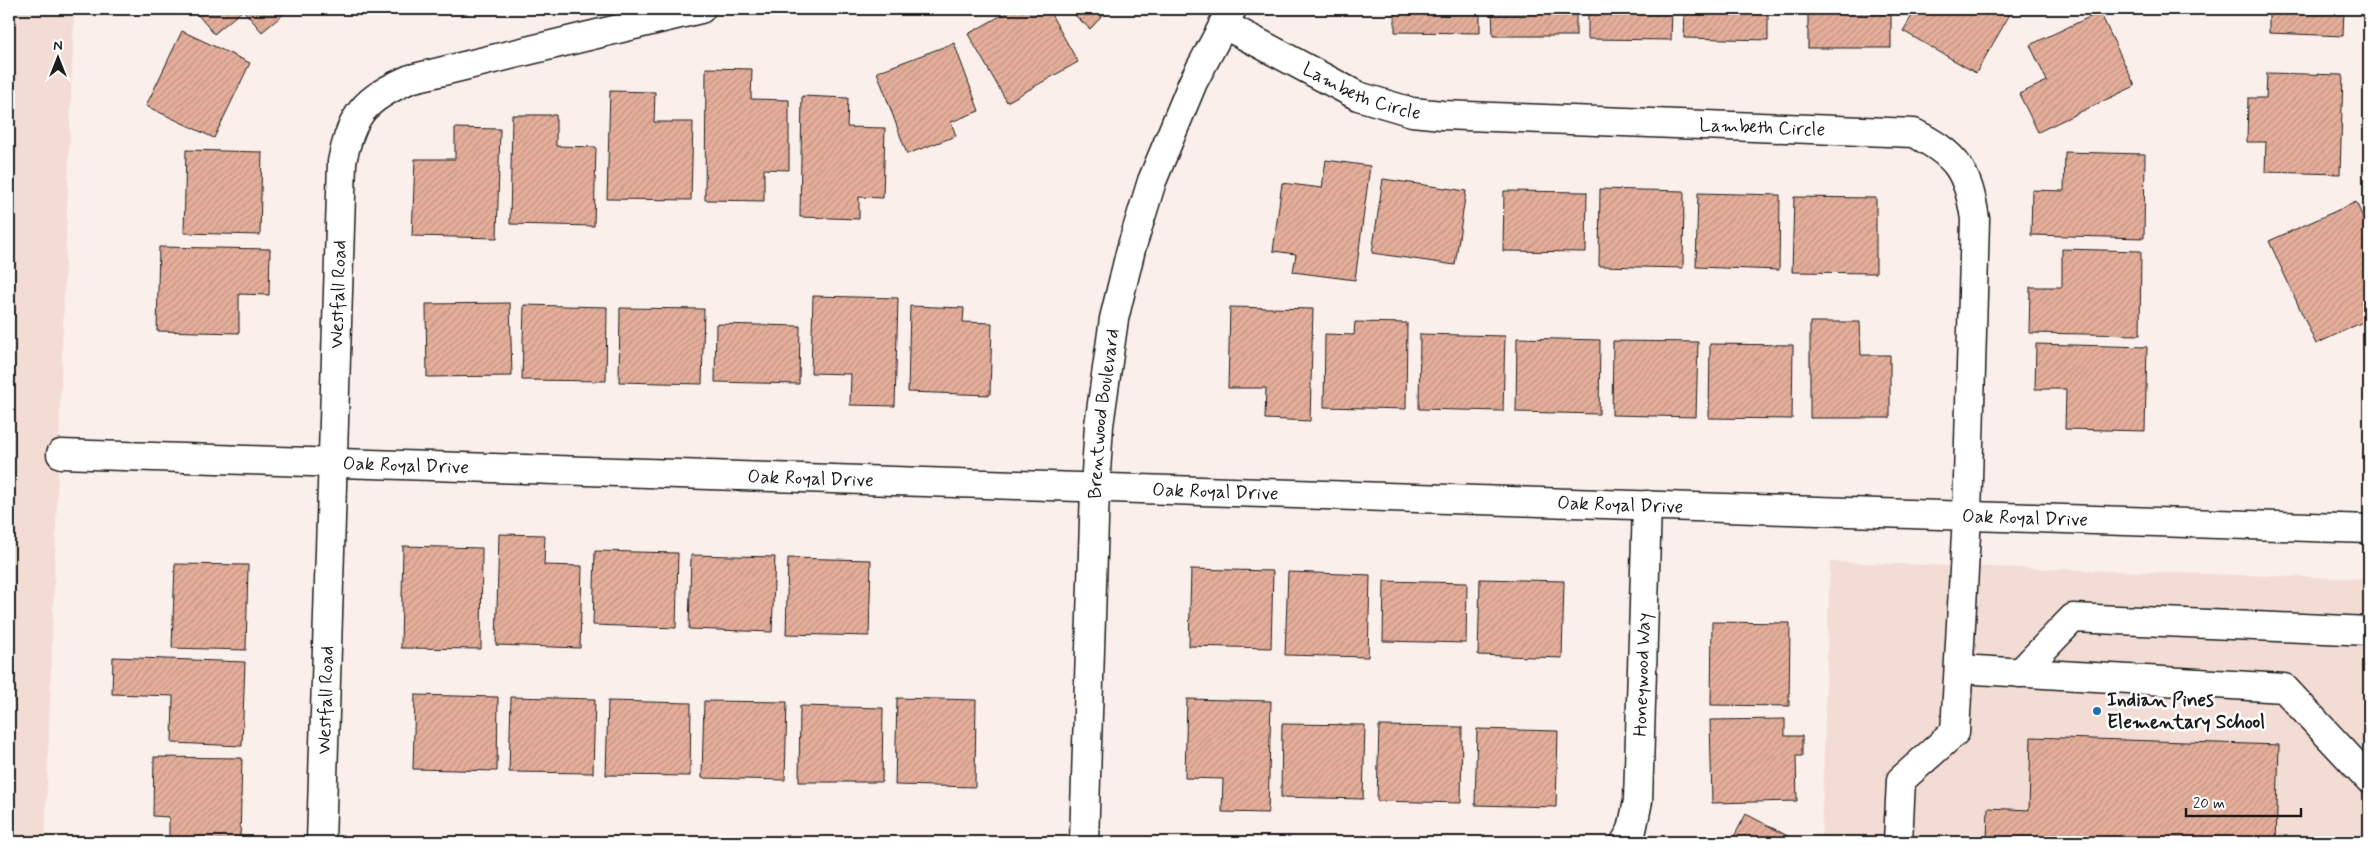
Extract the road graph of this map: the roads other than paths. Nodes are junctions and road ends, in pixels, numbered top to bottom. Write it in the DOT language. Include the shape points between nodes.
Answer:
graph roads {
  1 [pos="701,9"];
  2 [pos="1228,16"];
  3 [pos="61,454"];
  4 [pos="333,463"];
  5 [pos="1095,488"];
  6 [pos="1647,506"];
  7 [pos="1967,516"];
  8 [pos="2369,529"];
  9 [pos="2369,630"];
  10 [pos="1959,669"];
  11 [pos="2020,672"];
  12 [pos="2369,779"];
  13 [pos="321,842"];
  14 [pos="1084,842"];
  15 [pos="1625,842"];
  16 [pos="1898,842"];
  1 -- 4 [label="street, Westfall Road" via="410,79 384,90 362,108 348,133 342,162"];
  2 -- 5 [label="street, Brentwood Boulevard" via="1193,82 1152,181 1131,249 1114,319 1099,425"];
  2 -- 7 [label="street, Lambeth Circle" via="1358,96 1412,112 1914,133 1939,146 1959,166 1971,191 1975,219"];
  3 -- 4 [label="street, Oak Royal Drive"];
  4 -- 5 [label="street, Oak Royal Drive"];
  4 -- 13 [label="street, Westfall Road"];
  5 -- 6 [label="street, Oak Royal Drive"];
  5 -- 14 [label="street, Brentwood Boulevard"];
  6 -- 7 [label="street, Oak Royal Drive"];
  6 -- 15 [label="street, Honeywood Way" via="1638,801 1632,830"];
  7 -- 8 [label="street, Oak Royal Drive"];
  7 -- 10 [label="street, Lambeth Circle"];
  9 -- 11 [label="street" via="2073,618"];
  10 -- 11 [label="street"];
  10 -- 16 [label="street, Lambeth Circle" via="1955,732 1901,780"];
  11 -- 12 [label="street" via="2284,688"];
}
